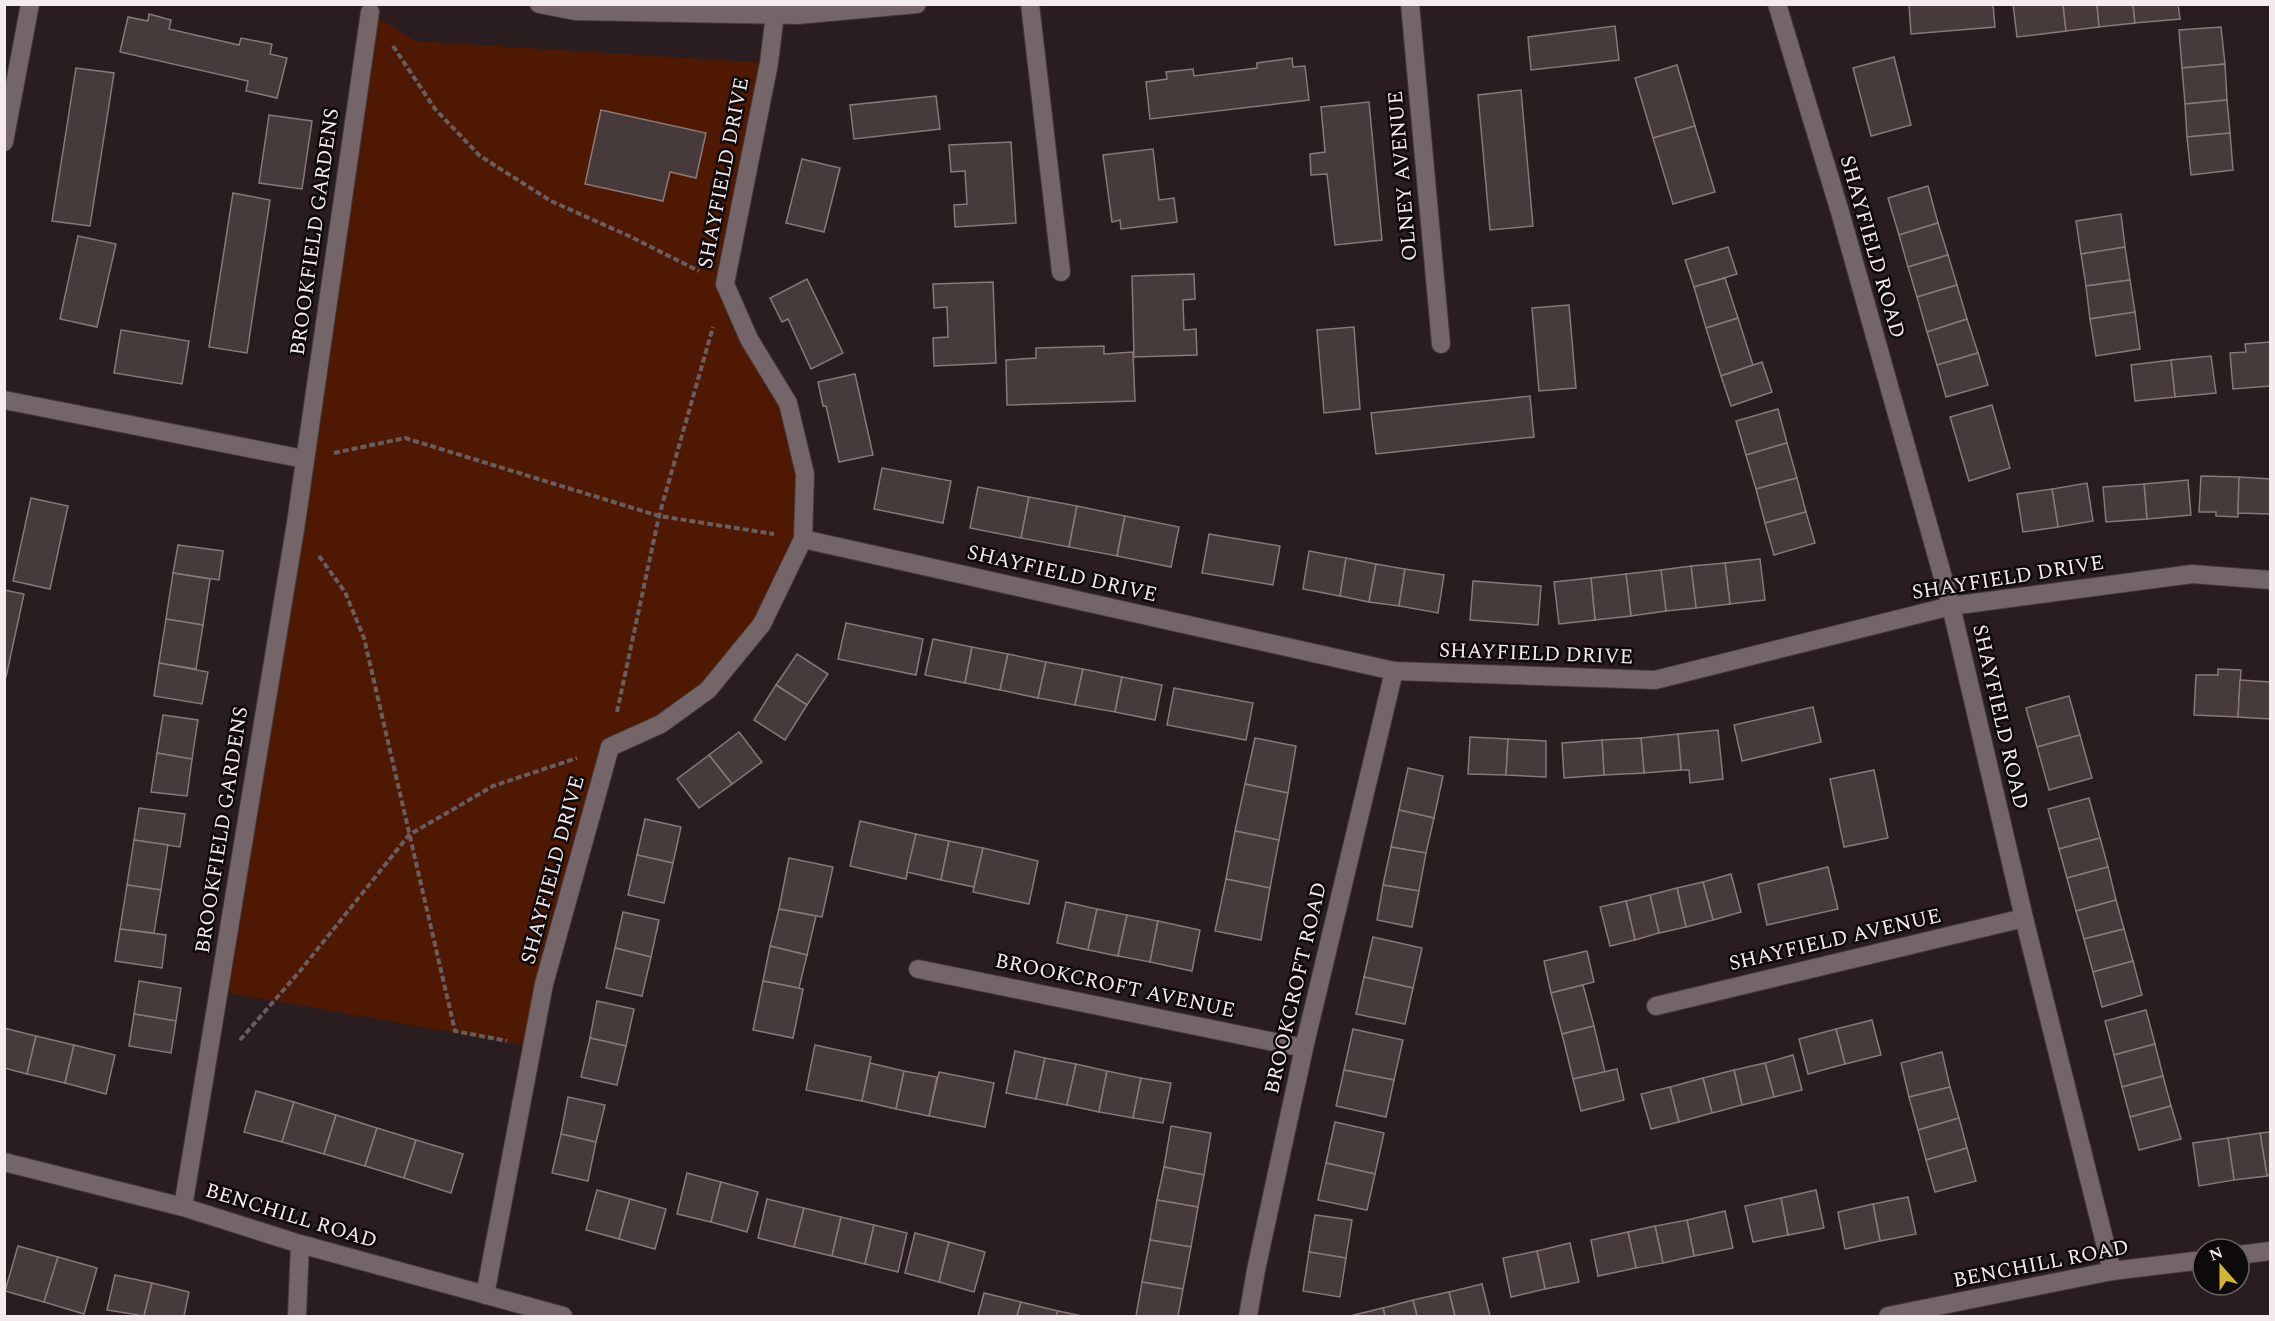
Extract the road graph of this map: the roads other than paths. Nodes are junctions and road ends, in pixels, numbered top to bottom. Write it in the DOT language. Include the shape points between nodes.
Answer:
graph roads {
  1 [pos="30,4"];
  2 [pos="539,4"];
  3 [pos="917,4"];
  4 [pos="1030,4"];
  5 [pos="1410,4"];
  6 [pos="1777,4"];
  7 [pos="576,8"];
  8 [pos="370,12"];
  9 [pos="775,14"];
  10 [pos="4,142"];
  11 [pos="1060,272"];
  12 [pos="1440,344"];
  13 [pos="4,400"];
  14 [pos="304,459"];
  15 [pos="803,539"];
  16 [pos="2271,580"];
  17 [pos="1951,606"];
  18 [pos="1394,671"];
  19 [pos="2024,918"];
  20 [pos="918,969"];
  21 [pos="1656,1006"];
  22 [pos="1304,1048"];
  23 [pos="4,1162"];
  24 [pos="183,1207"];
  25 [pos="300,1244"];
  26 [pos="2271,1251"];
  27 [pos="2251,1254"];
  28 [pos="2191,1261"];
  29 [pos="2112,1271"];
  30 [pos="485,1295"];
  31 [pos="297,1317"];
  32 [pos="563,1317"];
  33 [pos="1248,1317"];
  34 [pos="1888,1317"];
  1 -- 10 [label="street"];
  2 -- 7 [label="street"];
  3 -- 9 [label="street"];
  4 -- 11 [label="street"];
  5 -- 12 [label="street, OLNEY AVENUE"];
  6 -- 17 [label="street, SHAYFIELD ROAD"];
  7 -- 9 [label="street"];
  8 -- 14 [label="street, BROOKFIELD GARDENS"];
  9 -- 15 [label="street, SHAYFIELD DRIVE" via="769,63 725,284 749,339 788,403 805,474"];
  13 -- 14 [label="street"];
  14 -- 24 [label="street, BROOKFIELD GARDENS"];
  15 -- 18 [label="street, SHAYFIELD DRIVE"];
  15 -- 30 [label="street, SHAYFIELD DRIVE" via="762,624 708,690 661,724 610,747 544,984"];
  16 -- 17 [label="street, SHAYFIELD DRIVE" via="2192,574"];
  17 -- 18 [label="street, SHAYFIELD DRIVE" via="1654,681"];
  17 -- 19 [label="street, SHAYFIELD ROAD"];
  18 -- 22 [label="street, BROOKCROFT ROAD"];
  19 -- 21 [label="street, SHAYFIELD AVENUE"];
  19 -- 29 [label="street, SHAYFIELD ROAD"];
  20 -- 22 [label="street, BROOKCROFT AVENUE"];
  22 -- 33 [label="street, BROOKCROFT ROAD"];
  23 -- 24 [label="street, BENCHILL ROAD"];
  24 -- 25 [label="street, BENCHILL ROAD"];
  25 -- 30 [label="street, BENCHILL ROAD"];
  25 -- 31 [label="street"];
  26 -- 27 [label="street"];
  28 -- 29 [label="street, BENCHILL ROAD"];
  29 -- 34 [label="street, BENCHILL ROAD"];
  30 -- 32 [label="street, BENCHILL ROAD"];
}
